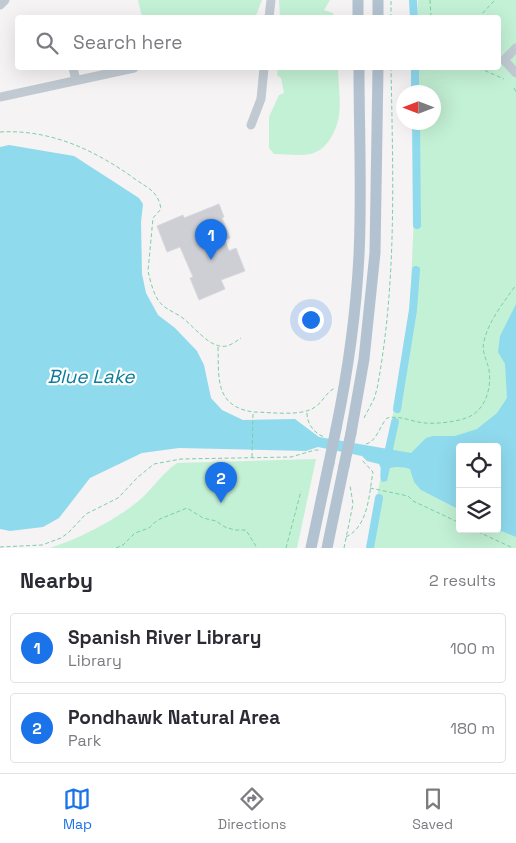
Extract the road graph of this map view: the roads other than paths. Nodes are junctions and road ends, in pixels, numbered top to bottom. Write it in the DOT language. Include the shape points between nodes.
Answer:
graph roads {
  1 [pos="5,0"];
  2 [pos="271,0"];
  3 [pos="358,0"];
  4 [pos="378,0"];
  5 [pos="0,5"];
  6 [pos="269,15"];
  7 [pos="358,15"];
  8 [pos="378,15"];
  9 [pos="516,48"];
  10 [pos="72,70"];
  11 [pos="124,70"];
  12 [pos="264,70"];
  13 [pos="359,70"];
  14 [pos="378,70"];
  15 [pos="516,73"];
  16 [pos="76,80"];
  17 [pos="0,97"];
  18 [pos="251,125"];
  19 [pos="359,240"];
  20 [pos="376,241"];
  21 [pos="359,253"];
  22 [pos="376,253"];
  23 [pos="311,548"];
  24 [pos="327,548"];
  1 -- 5 [label="street"];
  2 -- 6 [label="street"];
  3 -- 7 [label="main road"];
  4 -- 8 [label="main road"];
  9 -- 15 [label="street" via="504,60"];
  10 -- 16 [label="street"];
  11 -- 16 [label="street"];
  12 -- 18 [label="street" via="260,99"];
  13 -- 19 [label="main road"];
  14 -- 20 [label="main road"];
  16 -- 17 [label="street"];
  19 -- 20 [label="main road"];
  19 -- 21 [label="main road"];
  20 -- 22 [label="main road"];
  21 -- 22 [label="main road"];
  21 -- 23 [label="main road, bridge" via="353,326"];
  22 -- 24 [label="main road, bridge" via="364,359"];
}
